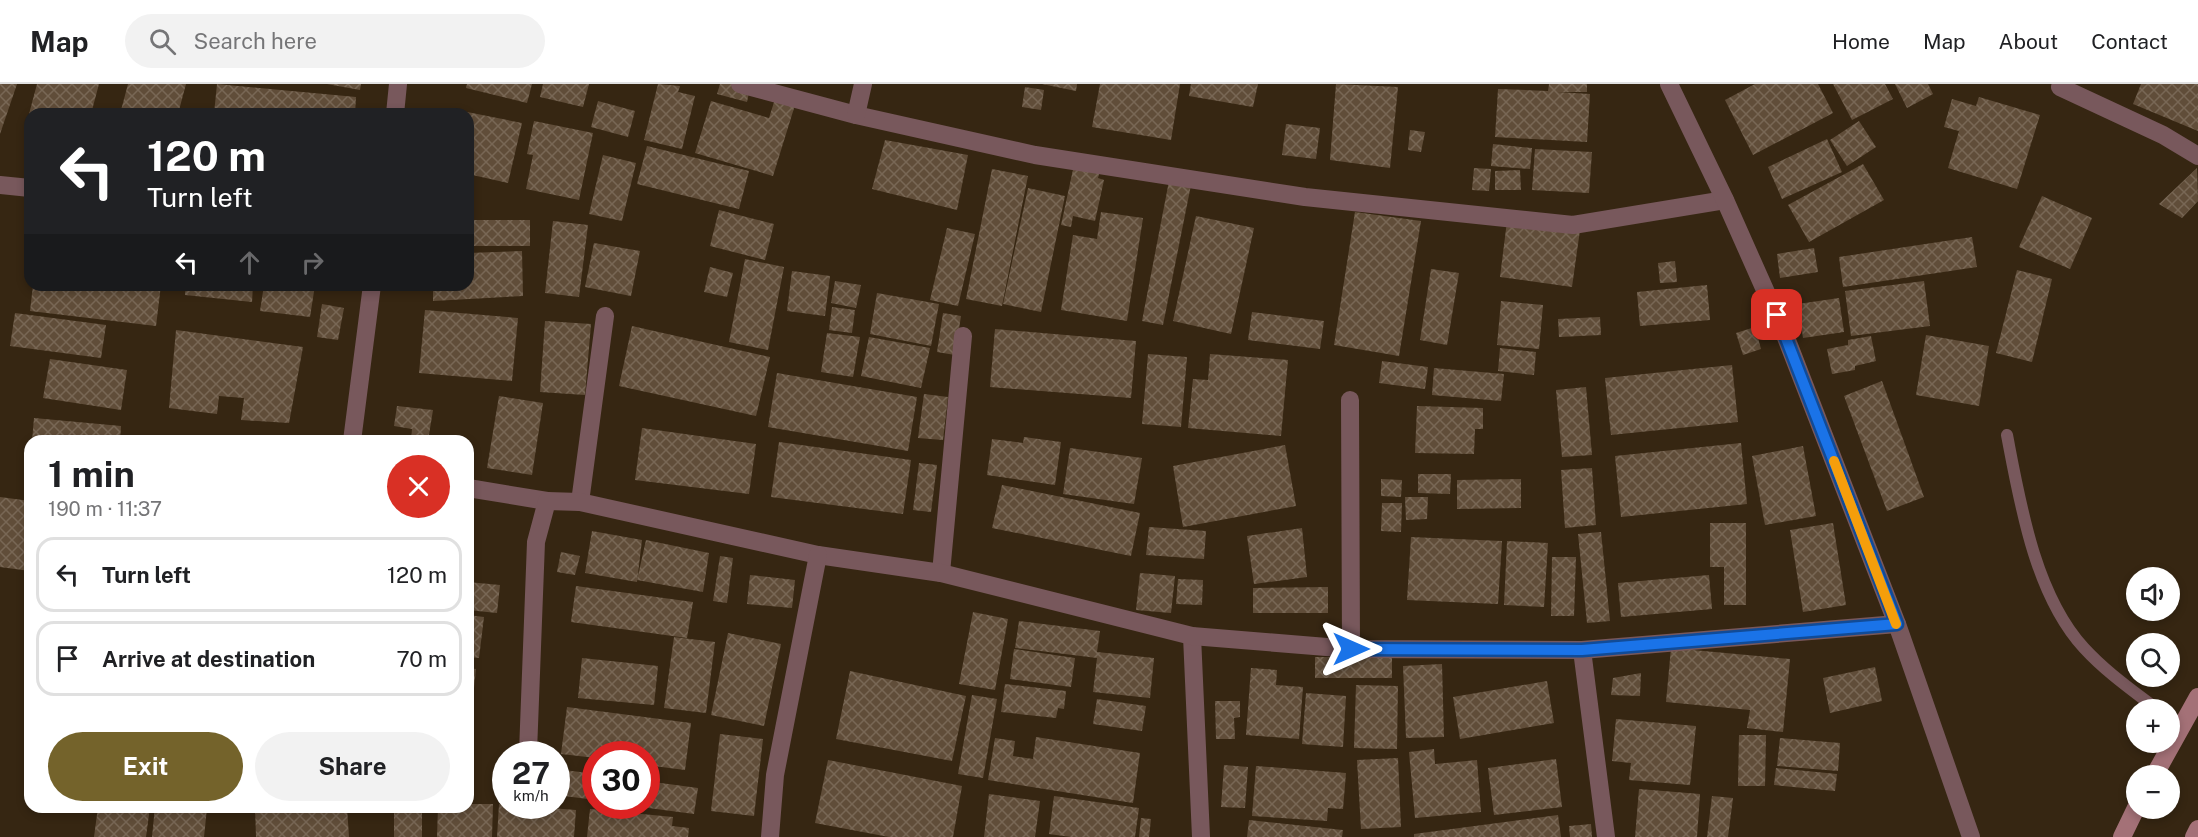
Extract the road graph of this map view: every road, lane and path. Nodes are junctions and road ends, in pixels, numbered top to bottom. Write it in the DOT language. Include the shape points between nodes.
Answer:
graph roads {
  1 [pos="398,84"];
  2 [pos="740,84"];
  3 [pos="863,84"];
  4 [pos="1669,84"];
  5 [pos="2060,87"];
  6 [pos="396,108"];
  7 [pos="856,115"];
  8 [pos="2198,156"];
  9 [pos="0,185"];
  10 [pos="24,187"];
  11 [pos="1725,200"];
  12 [pos="371,291"];
  13 [pos="605,316"];
  14 [pos="963,336"];
  15 [pos="1350,400"];
  16 [pos="353,435"];
  17 [pos="2007,435"];
  18 [pos="474,489"];
  19 [pos="547,501"];
  20 [pos="579,502"];
  21 [pos="818,555"];
  22 [pos="941,573"];
  23 [pos="1897,624"];
  24 [pos="1192,636"];
  25 [pos="1351,649"];
  26 [pos="1582,650"];
  27 [pos="2198,697"];
  28 [pos="2144,699"];
  29 [pos="2180,716"];
  30 [pos="528,741"];
  31 [pos="2130,819"];
  32 [pos="2198,829"];
  33 [pos="770,837"];
  34 [pos="1201,837"];
  35 [pos="1606,837"];
  36 [pos="1971,837"];
  37 [pos="2121,837"];
  38 [pos="2194,837"];
  1 -- 6 [label="street"];
  2 -- 7 [label="street"];
  3 -- 7 [label="street"];
  4 -- 11 [label="street"];
  5 -- 8 [label="street" via="2163,135"];
  7 -- 11 [label="street" via="1035,155 1294,195 1573,225"];
  9 -- 10 [label="street"];
  11 -- 23 [label="street" via="1785,334"];
  12 -- 16 [label="street"];
  13 -- 20 [label="street"];
  14 -- 22 [label="street"];
  15 -- 25 [label="street"];
  17 -- 28 [label="lane" via="2021,509 2037,564 2062,617 2083,647"];
  18 -- 19 [label="street"];
  19 -- 20 [label="street"];
  19 -- 30 [label="street" via="536,542"];
  20 -- 21 [label="street"];
  21 -- 22 [label="street"];
  21 -- 33 [label="street" via="775,775"];
  22 -- 24 [label="street"];
  23 -- 26 [label="street"];
  23 -- 36 [label="street"];
  24 -- 25 [label="street"];
  24 -- 34 [label="street"];
  25 -- 26 [label="street"];
  26 -- 35 [label="street"];
  27 -- 29 [label="street"];
  31 -- 37 [label="street"];
  32 -- 38 [label="street"];
}
